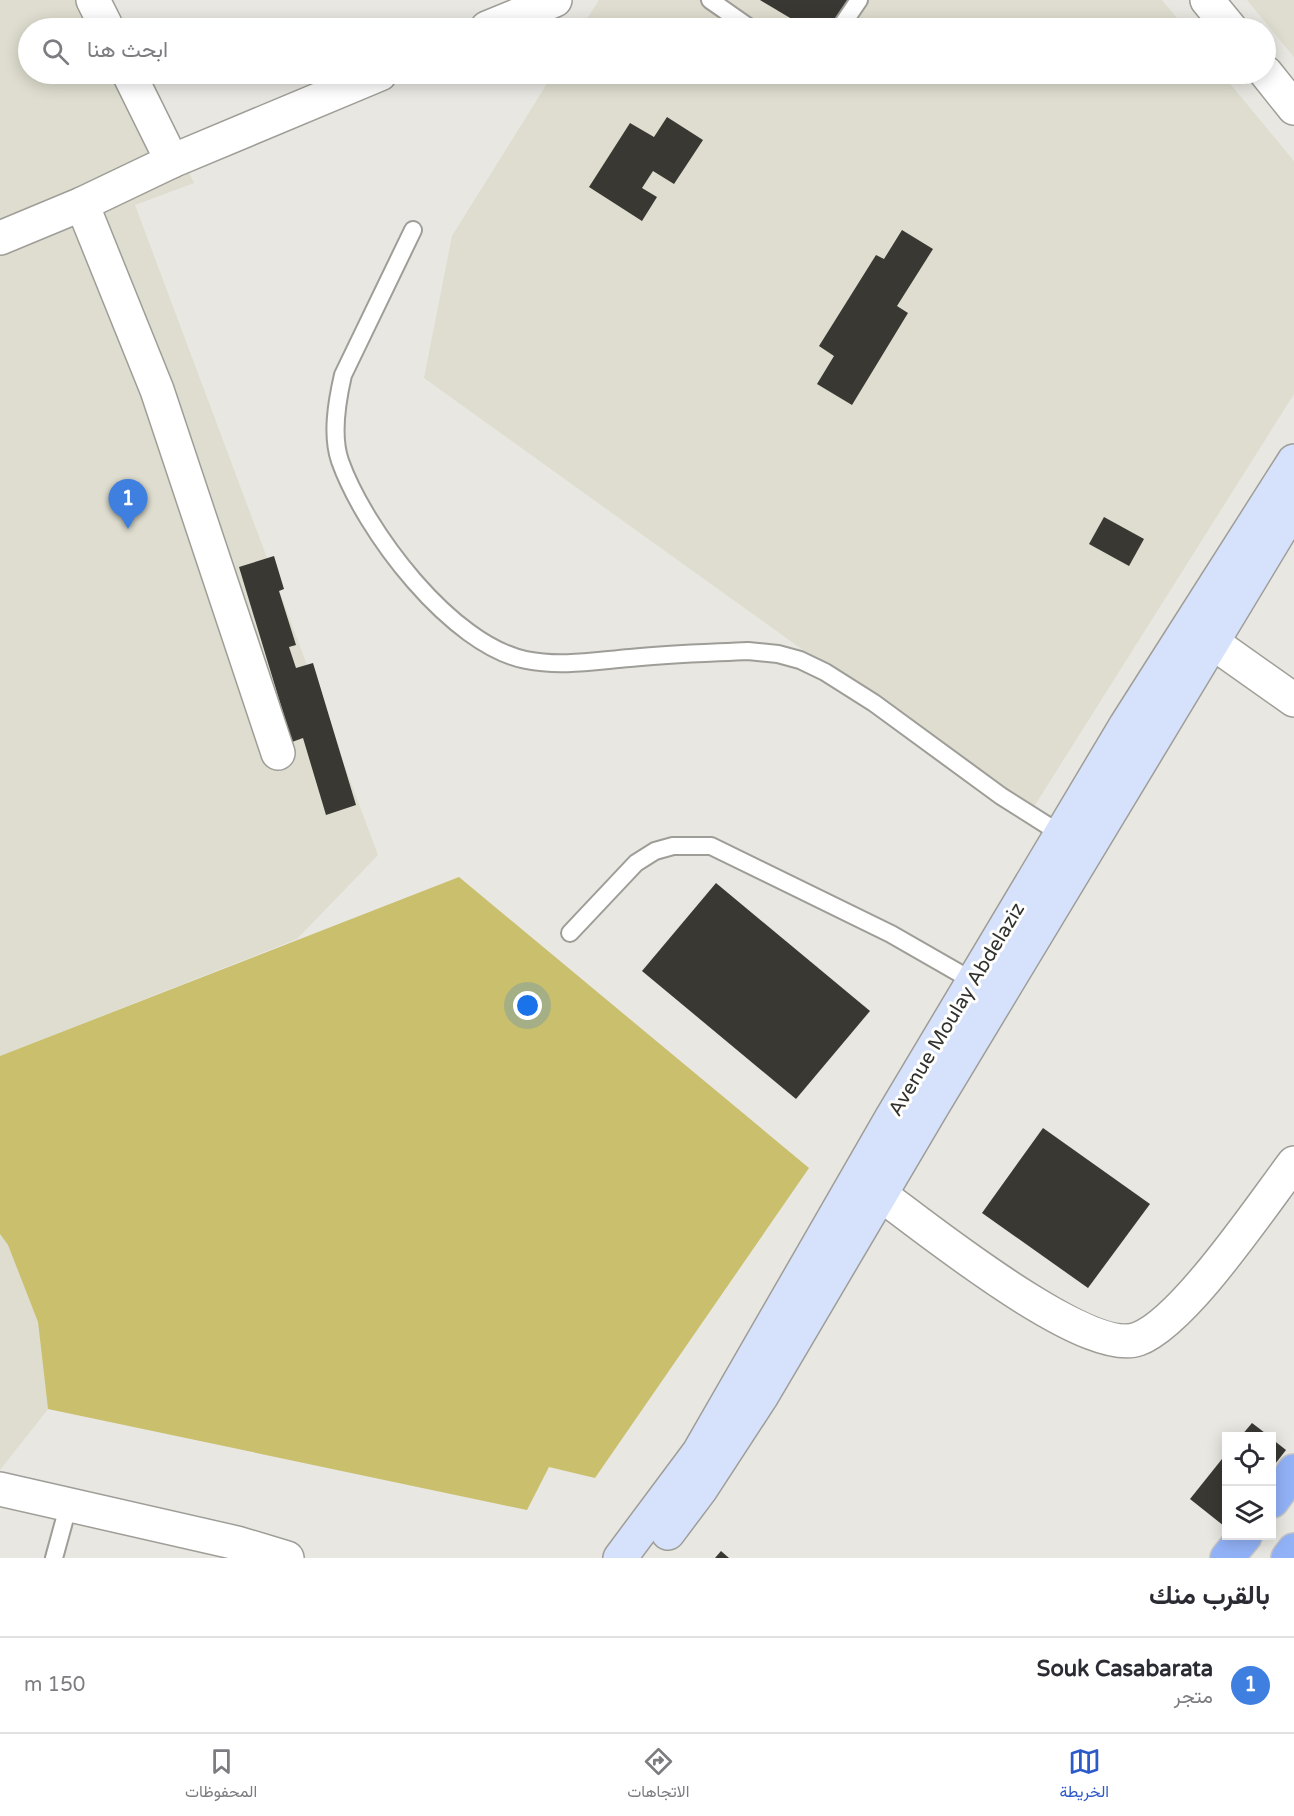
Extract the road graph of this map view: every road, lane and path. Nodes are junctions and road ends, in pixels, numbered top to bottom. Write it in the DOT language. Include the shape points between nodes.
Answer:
graph roads {
  1 [pos="93,0"];
  2 [pos="555,0"];
  3 [pos="710,0"];
  4 [pos="859,0"];
  5 [pos="1207,0"];
  6 [pos="102,18"];
  7 [pos="511,18"];
  8 [pos="736,18"];
  9 [pos="847,18"];
  10 [pos="1222,18"];
  11 [pos="134,84"];
  12 [pos="356,84"];
  13 [pos="1275,84"];
  14 [pos="1294,108"];
  15 [pos="172,161"];
  16 [pos="82,204"];
  17 [pos="413,230"];
  18 [pos="0,238"];
  19 [pos="1294,461"];
  20 [pos="1294,507"];
  21 [pos="1199,636"];
  22 [pos="1294,700"];
  23 [pos="278,753"];
  24 [pos="1060,834"];
  25 [pos="570,933"];
  26 [pos="973,981"];
  27 [pos="1294,1163"];
  28 [pos="880,1194"];
  29 [pos="1294,1471"];
  30 [pos="0,1489"];
  31 [pos="1276,1496"];
  32 [pos="68,1507"];
  33 [pos="1242,1540"];
  34 [pos="1294,1550"];
  35 [pos="54,1558"];
  36 [pos="287,1558"];
  37 [pos="620,1558"];
  38 [pos="648,1558"];
  39 [pos="1227,1558"];
  40 [pos="1288,1558"];
  1 -- 6 [label="street"];
  2 -- 7 [label="street"];
  3 -- 8 [label="lane"];
  4 -- 9 [label="lane"];
  5 -- 10 [label="street"];
  11 -- 15 [label="street"];
  12 -- 15 [label="street"];
  13 -- 14 [label="street"];
  15 -- 16 [label="street"];
  16 -- 18 [label="street"];
  16 -- 23 [label="street" via="157,390"];
  17 -- 24 [label="lane" via="343,375 338,397 340,459 393,553 463,631 509,656 553,665 748,651 800,660 874,703"];
  19 -- 21 [label="main road, Avenue Moulay Abdelaziz"];
  20 -- 21 [label="main road, Avenue Moulay Abdelaziz"];
  21 -- 22 [label="street"];
  21 -- 24 [label="main road, Avenue Moulay Abdelaziz"];
  21 -- 28 [label="main road, Avenue Moulay Abdelaziz"];
  24 -- 26 [label="main road, Avenue Moulay Abdelaziz"];
  25 -- 26 [label="lane" via="636,863 655,851 673,846 711,846 891,934"];
  26 -- 37 [label="main road, Avenue Moulay Abdelaziz" via="699,1452"];
  27 -- 28 [label="street" via="1174,1313 1144,1336 1117,1342 1033,1304"];
  28 -- 38 [label="main road, Avenue Moulay Abdelaziz" via="732,1444"];
  29 -- 31 [label="highway"];
  30 -- 32 [label="street"];
  32 -- 35 [label="lane"];
  32 -- 36 [label="street" via="156,1524"];
  33 -- 39 [label="highway"];
  34 -- 40 [label="highway"];
}
